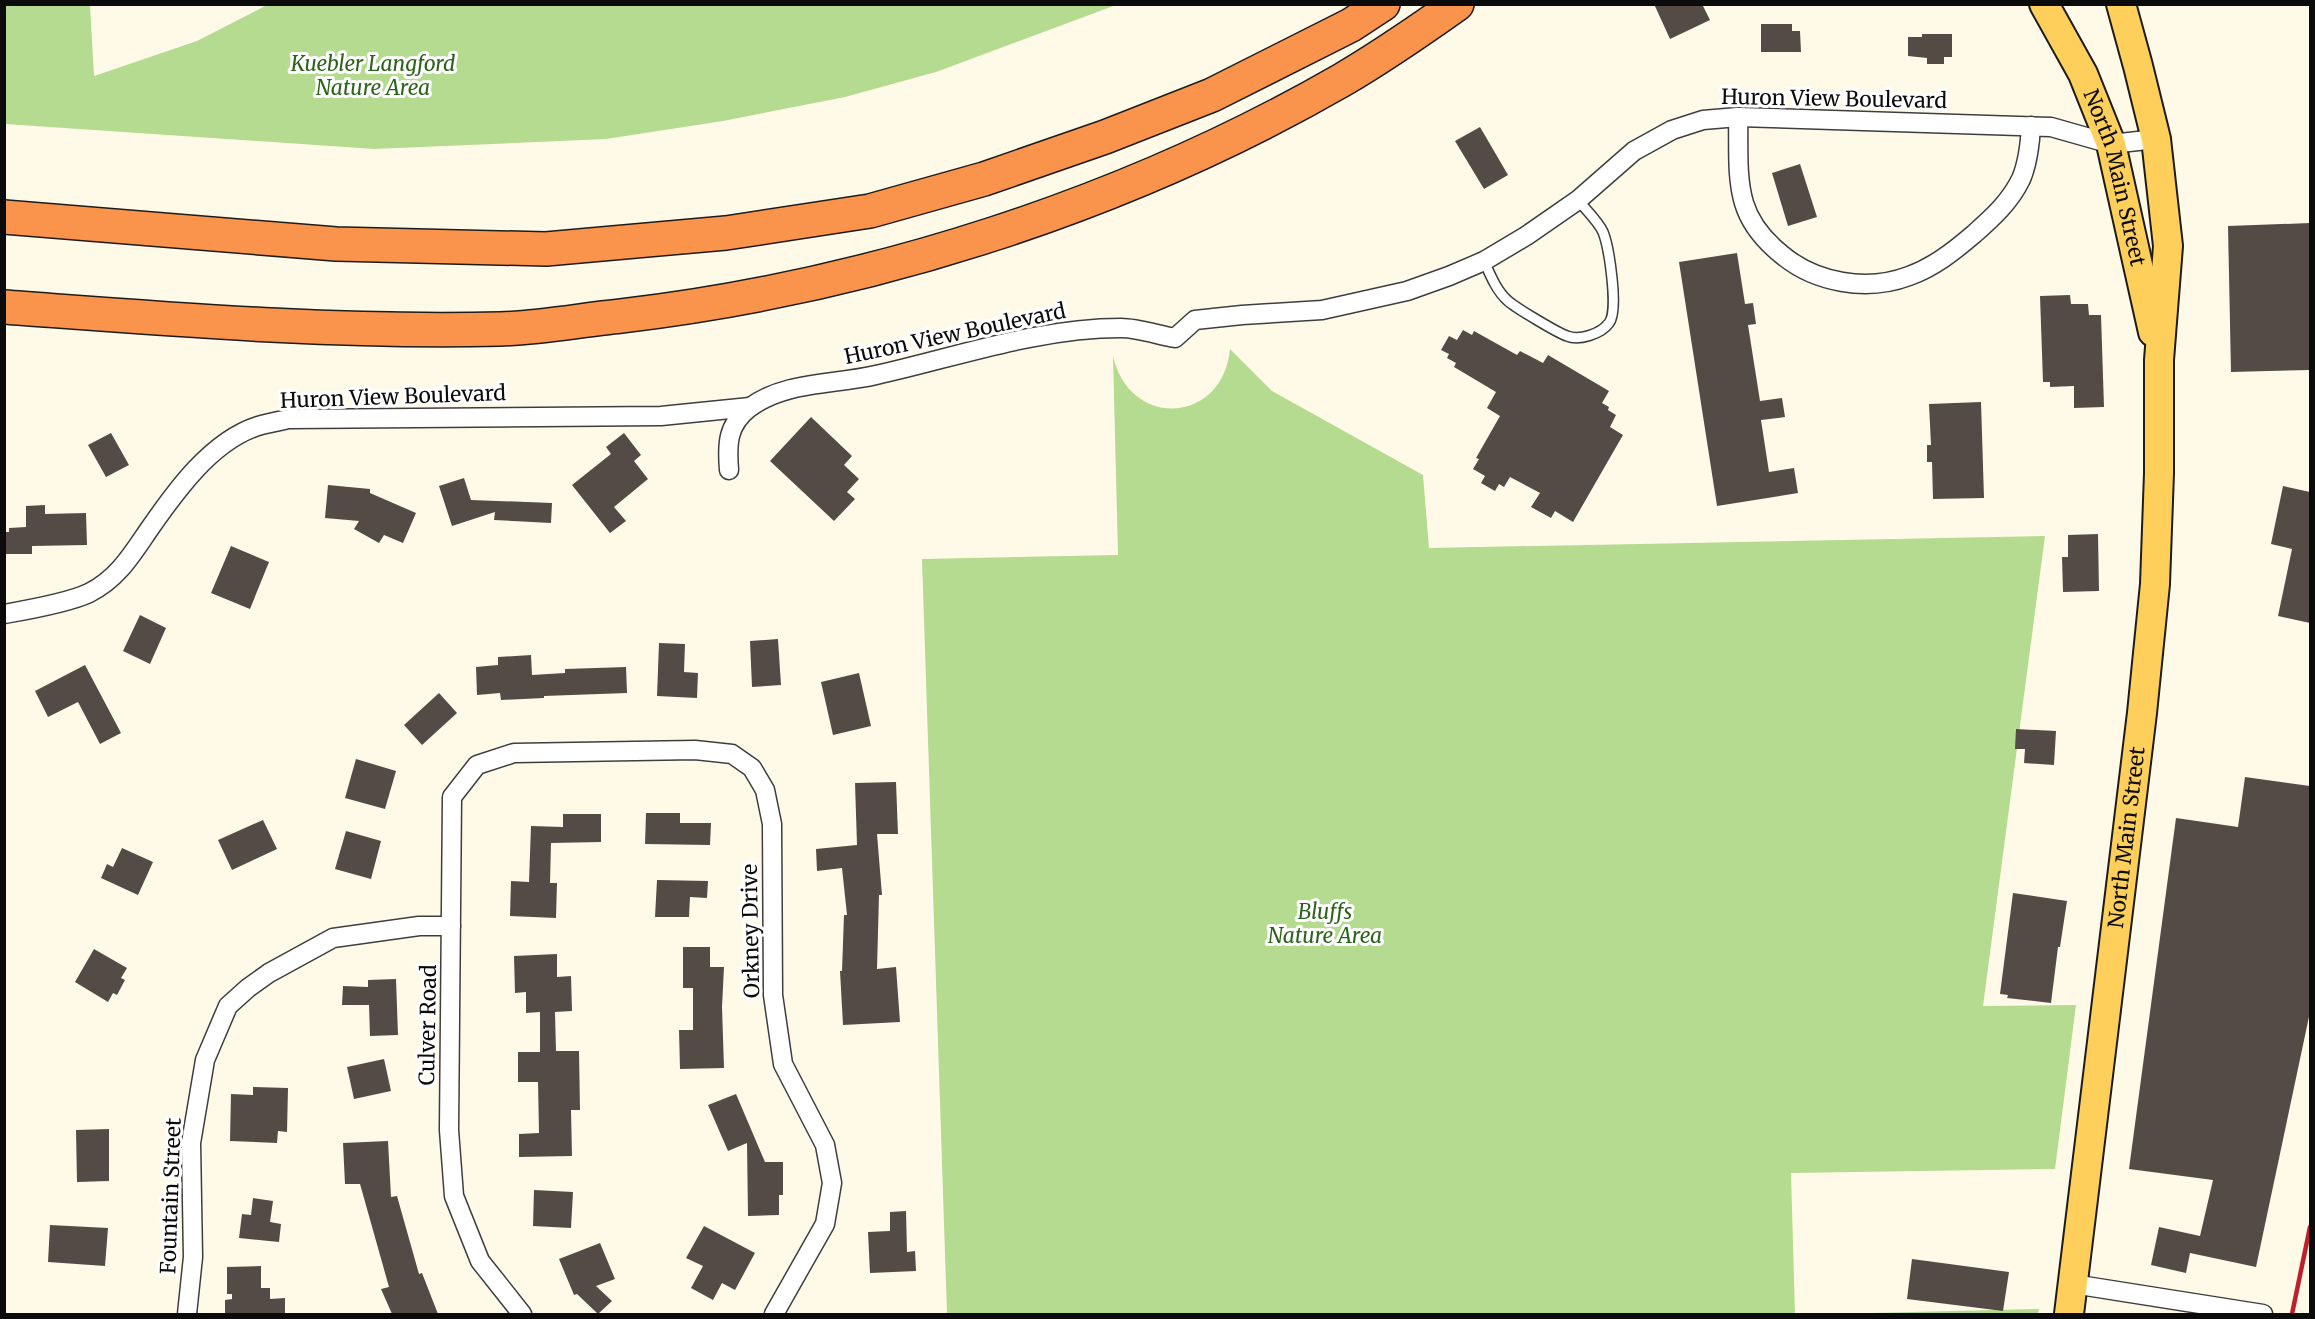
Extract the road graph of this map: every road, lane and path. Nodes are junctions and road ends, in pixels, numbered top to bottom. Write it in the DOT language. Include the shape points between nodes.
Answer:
graph roads {
  1 [pos="1383,4"];
  2 [pos="1456,4"];
  3 [pos="2044,4"];
  4 [pos="2121,4"];
  5 [pos="1738,117"];
  6 [pos="2031,126"];
  7 [pos="2156,139"];
  8 [pos="2111,144"];
  9 [pos="1578,200"];
  10 [pos="4,217"];
  11 [pos="1484,261"];
  12 [pos="4,307"];
  13 [pos="2159,360"];
  14 [pos="750,407"];
  15 [pos="729,470"];
  16 [pos="4,614"];
  17 [pos="514,753"];
  18 [pos="452,926"];
  19 [pos="2073,1284"];
  20 [pos="187,1314"];
  21 [pos="522,1314"];
  22 [pos="774,1314"];
  23 [pos="2069,1314"];
  24 [pos="2262,1314"];
  1 -- 10 [label="highway" via="1351,25 1212,95 984,179 870,211 726,233 546,249 336,244"];
  2 -- 12 [label="highway" via="1294,107 1142,179 1014,228 854,274 687,308 504,329 260,326"];
  3 -- 8 [label="main road, North Main Street" via="2083,74"];
  4 -- 7 [label="main road, North Main Street"];
  5 -- 6 [label="street, Huron View Boulevard"];
  5 -- 6 [label="street" via="1739,176 1744,204 1757,230 1795,267 1826,279 1857,283 1888,282 1910,276 1948,256 1986,223 2003,207 2021,179 2030,150"];
  5 -- 9 [label="street, Huron View Boulevard" via="1703,120 1672,130 1634,151"];
  6 -- 8 [label="street, Huron View Boulevard" via="2051,127"];
  7 -- 8 [label="street, Huron View Boulevard"];
  7 -- 13 [label="main road, North Main Street" via="2168,246"];
  8 -- 13 [label="main road, North Main Street"];
  9 -- 11 [label="street, Huron View Boulevard"];
  9 -- 11 [label="lane" via="1602,230 1608,246 1614,311 1609,323 1596,333 1567,337 1508,301 1497,289"];
  11 -- 14 [label="street, Huron View Boulevard" via="1368,302 1194,321 1175,338 1123,327 1045,334 873,376 790,388"];
  13 -- 19 [label="main road, North Main Street" via="2155,584"];
  14 -- 15 [label="street, Huron View Boulevard" via="727,443"];
  14 -- 16 [label="street, Huron View Boulevard" via="661,416 289,419 256,427 228,441 182,484 121,570 88,594"];
  17 -- 18 [label="street, Culver Road" via="477,765 452,796"];
  17 -- 22 [label="street, Orkney Drive" via="694,750 732,754 752,768 765,790 772,824 773,995 783,1064 825,1145 832,1183 825,1224"];
  18 -- 20 [label="street, Fountain Street" via="419,926 333,938 268,973 228,1006 205,1060 191,1143 193,1257"];
  18 -- 21 [label="street, Culver Road" via="449,1130 454,1196 480,1261"];
  19 -- 23 [label="main road, North Main Street"];
  19 -- 24 [label="street"];
}
